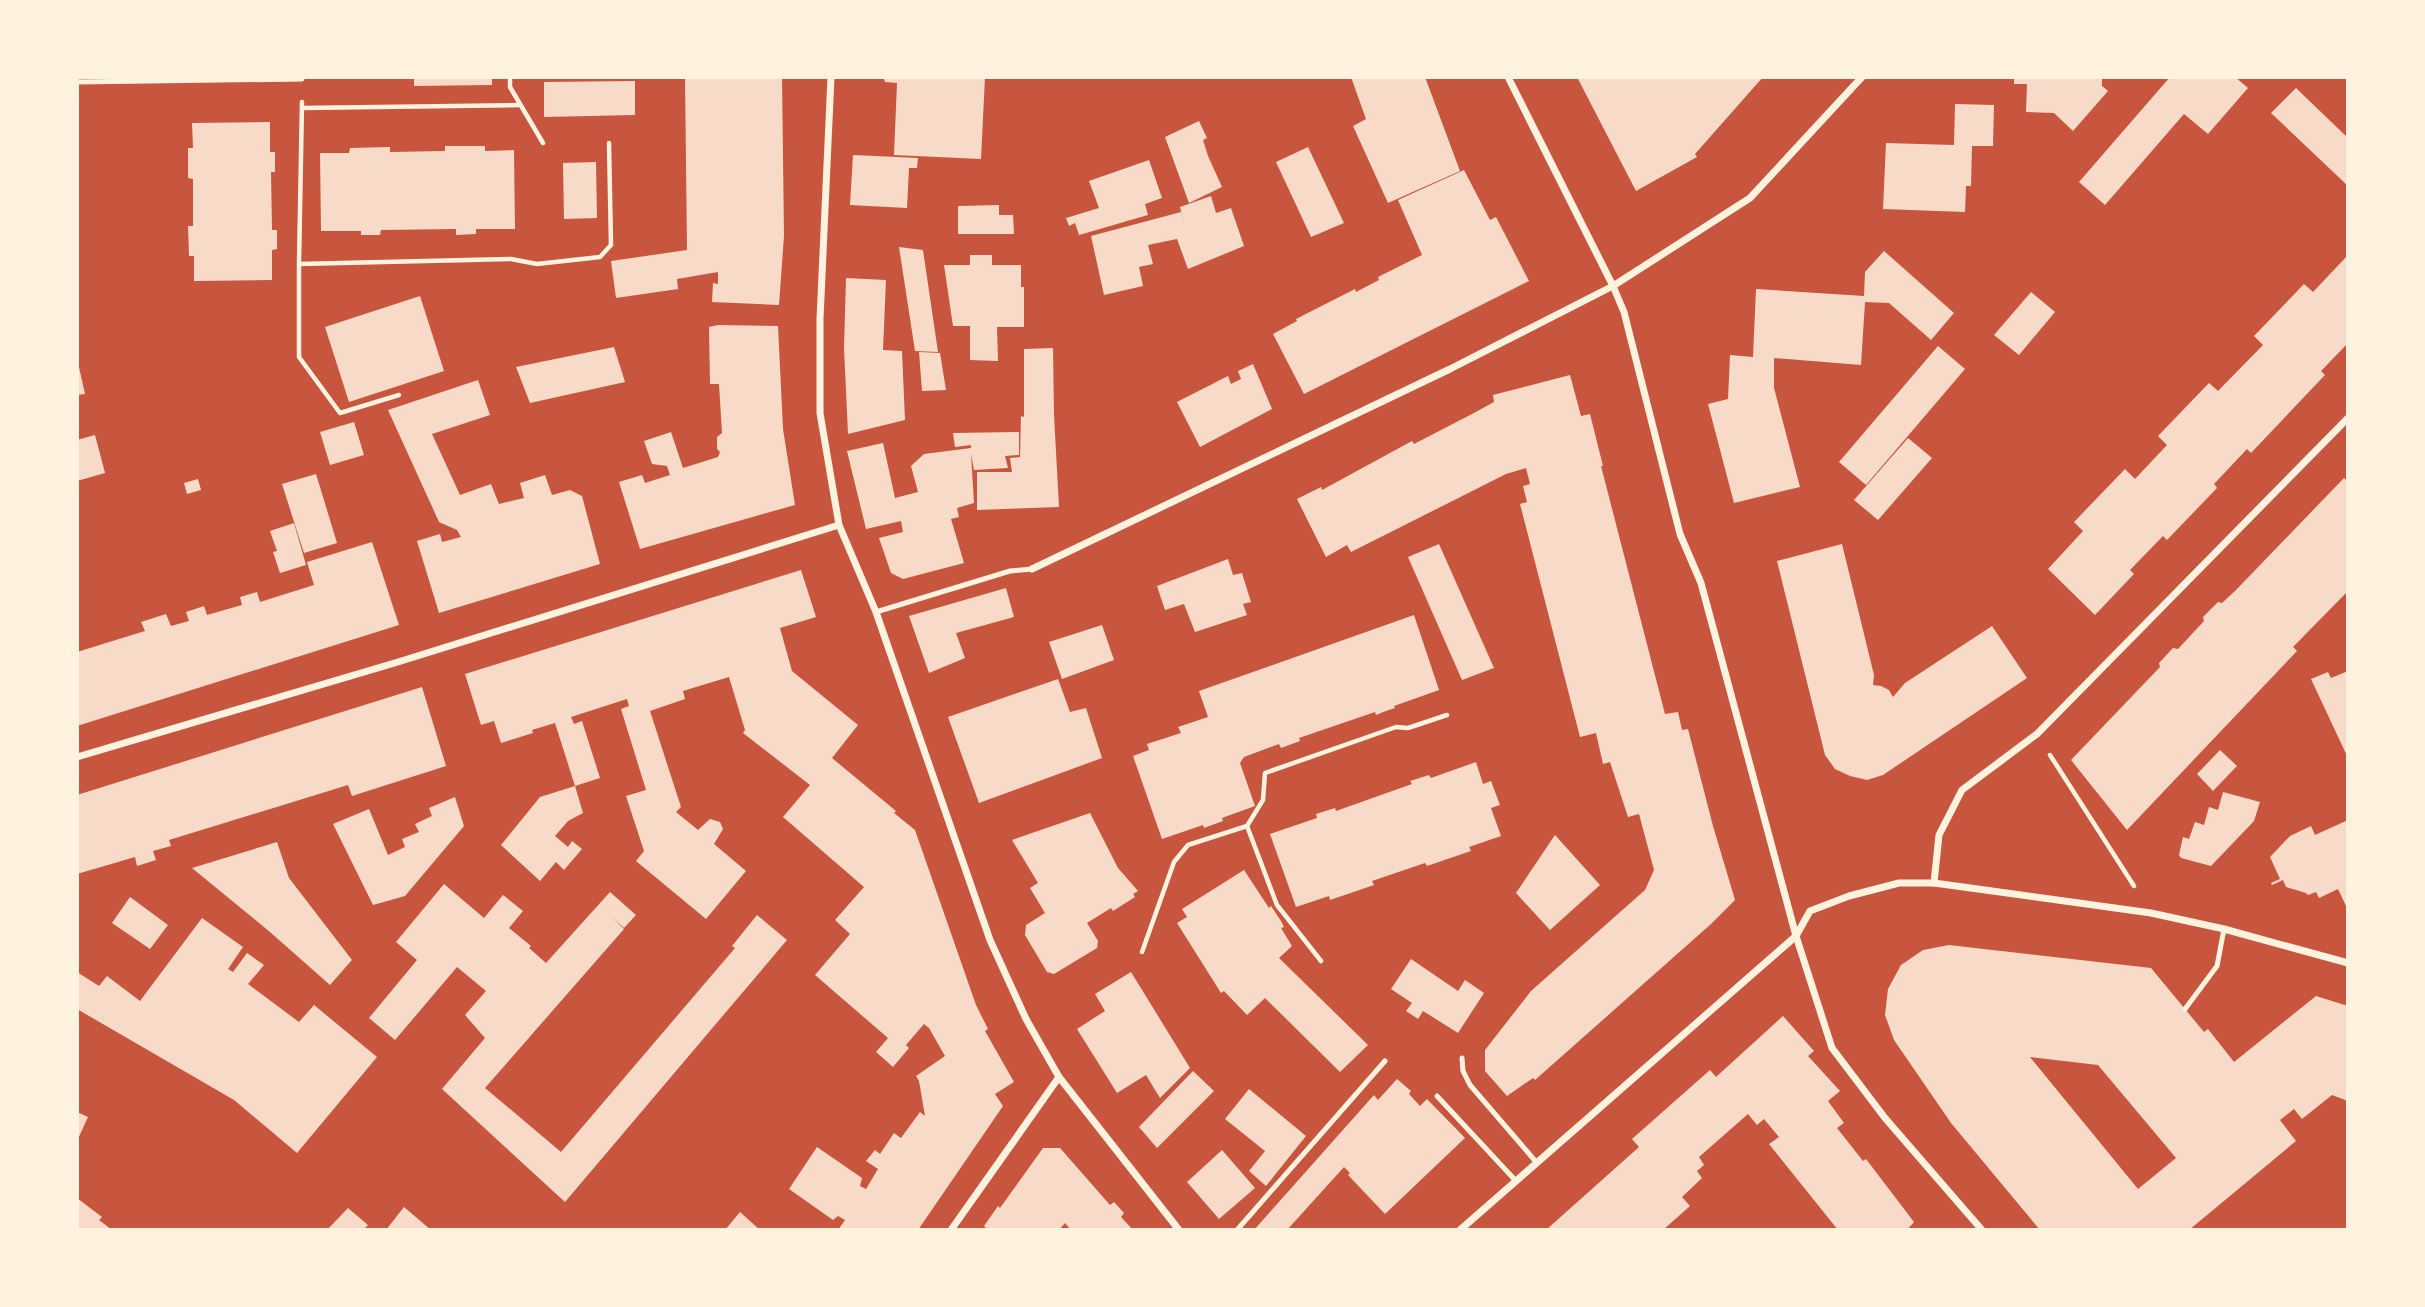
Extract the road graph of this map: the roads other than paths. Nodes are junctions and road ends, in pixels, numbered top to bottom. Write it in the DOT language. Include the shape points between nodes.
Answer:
graph roads {
  1 [pos="831,77"];
  2 [pos="1508,77"];
  3 [pos="1862,77"];
  4 [pos="302,79"];
  5 [pos="77,82"];
  6 [pos="1613,286"];
  7 [pos="2348,418"];
  8 [pos="839,525"];
  9 [pos="1032,569"];
  10 [pos="876,612"];
  11 [pos="77,757"];
  12 [pos="1934,883"];
  13 [pos="2224,929"];
  14 [pos="1796,936"];
  15 [pos="2348,963"];
  16 [pos="2185,1009"];
  17 [pos="1462,1058"];
  18 [pos="1385,1060"];
  19 [pos="1059,1077"];
  20 [pos="1437,1096"];
  21 [pos="1537,1163"];
  22 [pos="1516,1181"];
  23 [pos="951,1230"];
  24 [pos="1178,1230"];
  25 [pos="1237,1230"];
  26 [pos="1460,1230"];
  27 [pos="1982,1230"];
  1 -- 8 [label="street" via="820,413"];
  2 -- 6 [label="street"];
  3 -- 6 [label="street" via="1750,198"];
  4 -- 5 [label="lane"];
  6 -- 9 [label="street"];
  6 -- 14 [label="street" via="1624,312 1681,534 1701,583"];
  7 -- 12 [label="street" via="2037,734 1962,790 1939,835"];
  8 -- 10 [label="street"];
  8 -- 11 [label="street"];
  9 -- 10 [label="lane" via="1010,571"];
  10 -- 19 [label="street" via="990,940"];
  12 -- 13 [label="street" via="2151,913"];
  12 -- 14 [label="street" via="1899,883 1849,896 1810,911"];
  13 -- 15 [label="street"];
  13 -- 16 [label="lane" via="2217,966"];
  14 -- 21 [label="street"];
  14 -- 27 [label="street" via="1832,1048 1885,1118"];
  17 -- 21 [label="lane" via="1470,1085"];
  18 -- 25 [label="lane"];
  19 -- 23 [label="street"];
  19 -- 24 [label="street"];
  20 -- 22 [label="lane"];
  21 -- 22 [label="street"];
  22 -- 26 [label="street"];
}
